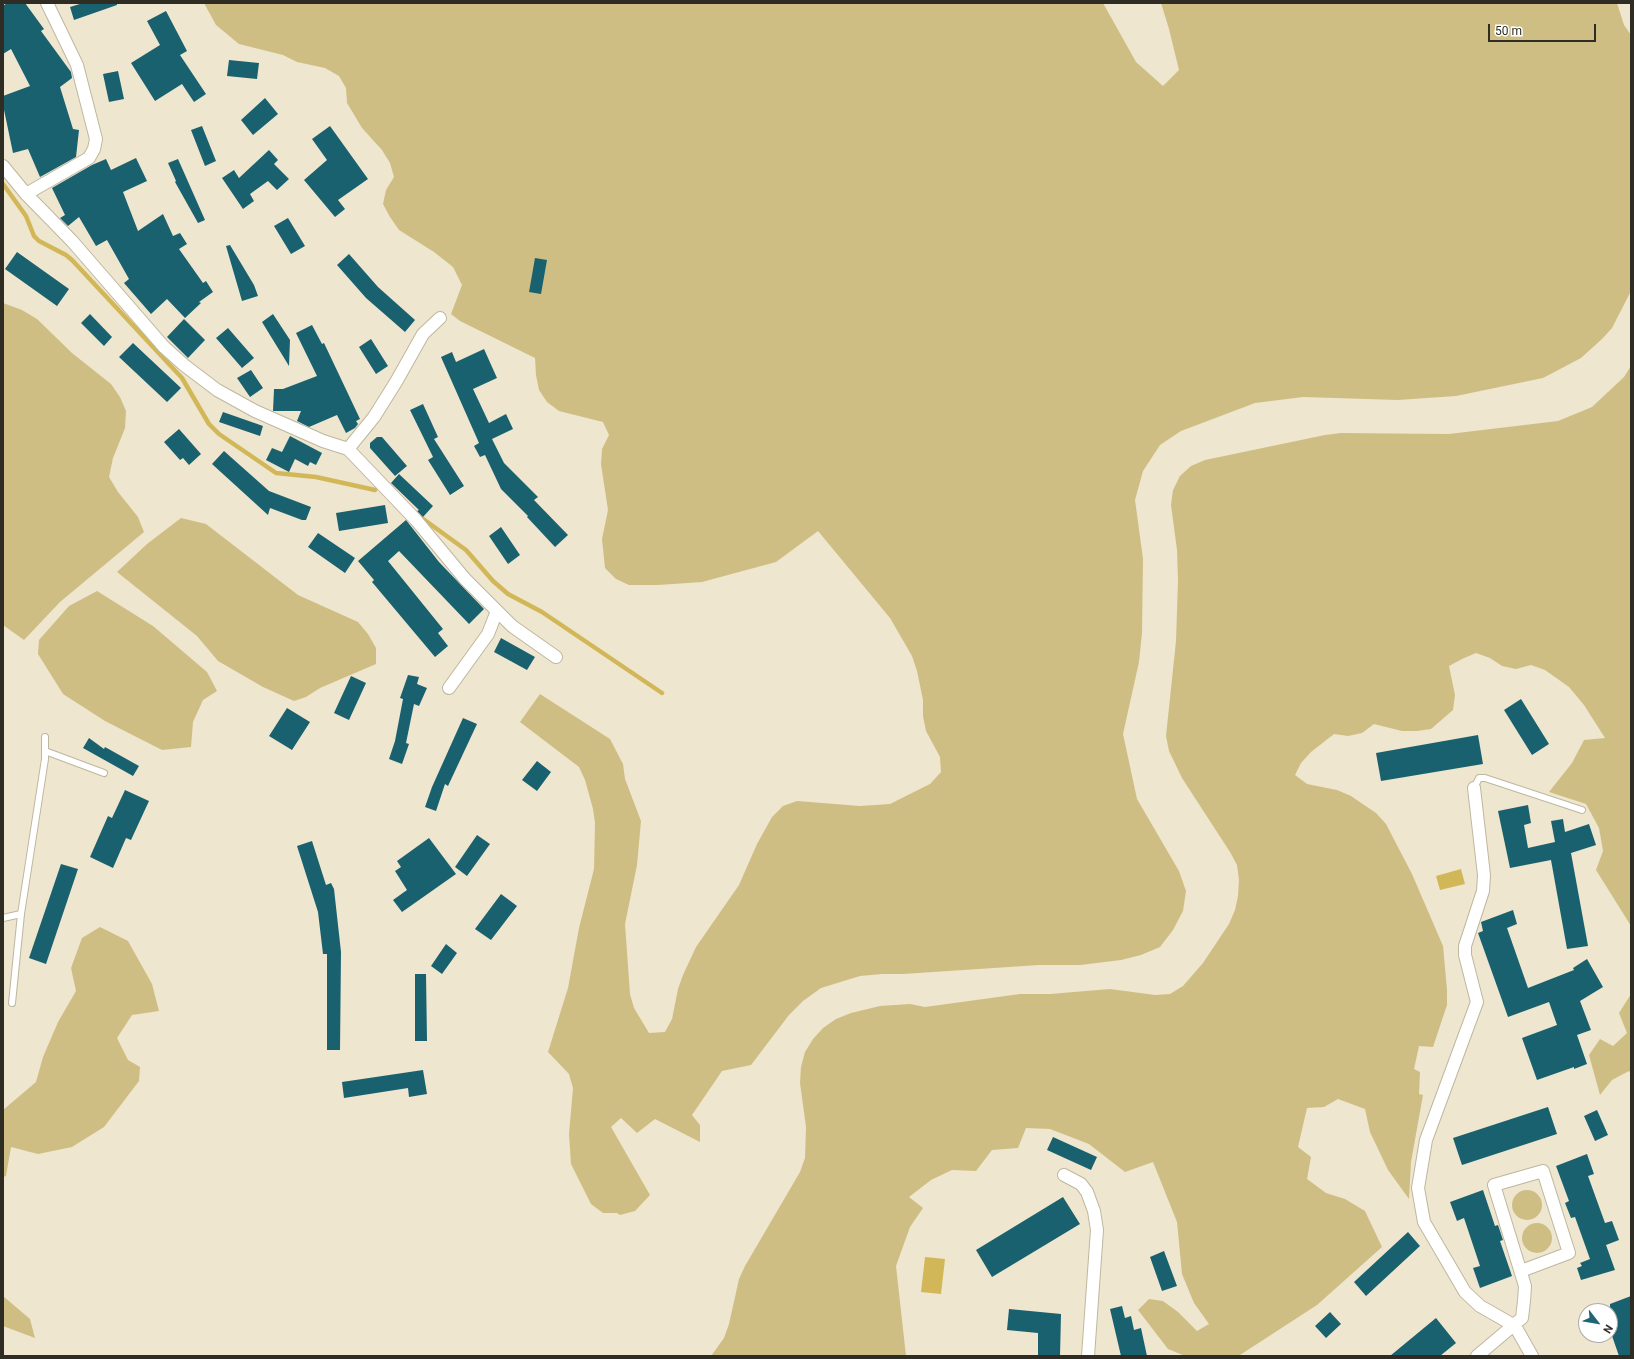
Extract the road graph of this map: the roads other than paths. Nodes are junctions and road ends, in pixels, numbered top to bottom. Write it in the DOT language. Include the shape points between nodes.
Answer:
graph roads {
  1 [pos="47,3"];
  2 [pos="3,166"];
  3 [pos="26,194"];
  4 [pos="440,318"];
  5 [pos="348,449"];
  6 [pos="497,610"];
  7 [pos="556,657"];
  8 [pos="449,688"];
  9 [pos="45,737"];
  10 [pos="45,751"];
  11 [pos="104,773"];
  12 [pos="1474,788"];
  13 [pos="1582,810"];
  14 [pos="21,914"];
  15 [pos="3,918"];
  16 [pos="12,1003"];
  17 [pos="1064,1175"];
  18 [pos="1520,1271"];
  19 [pos="1515,1326"];
  20 [pos="1088,1356"];
  21 [pos="1477,1356"];
  22 [pos="1532,1356"];
  1 -- 3 [label="street" via="77,65 96,139 89,158"];
  2 -- 3 [label="street"];
  3 -- 5 [label="street" via="72,241 164,347 184,365 216,390 255,411 323,441"];
  4 -- 5 [label="street" via="423,334 374,417"];
  5 -- 6 [label="street" via="416,520 465,579"];
  6 -- 7 [label="street" via="512,626"];
  6 -- 8 [label="street" via="488,634"];
  9 -- 10 [label="lane"];
  10 -- 11 [label="lane"];
  10 -- 14 [label="lane"];
  12 -- 13 [label="lane" via="1479,778 1485,778"];
  12 -- 19 [label="street" via="1484,875 1483,891 1465,946 1465,955 1477,1002 1426,1140 1418,1188 1424,1222 1465,1292 1480,1306"];
  14 -- 15 [label="lane"];
  14 -- 16 [label="lane"];
  17 -- 20 [label="street" via="1081,1184 1087,1192 1097,1230"];
  18 -- 18 [label="street" via="1569,1253 1543,1171 1494,1185"];
  18 -- 19 [label="street" via="1525,1286 1524,1301 1522,1318"];
  19 -- 21 [label="street"];
  19 -- 22 [label="street"];
}
